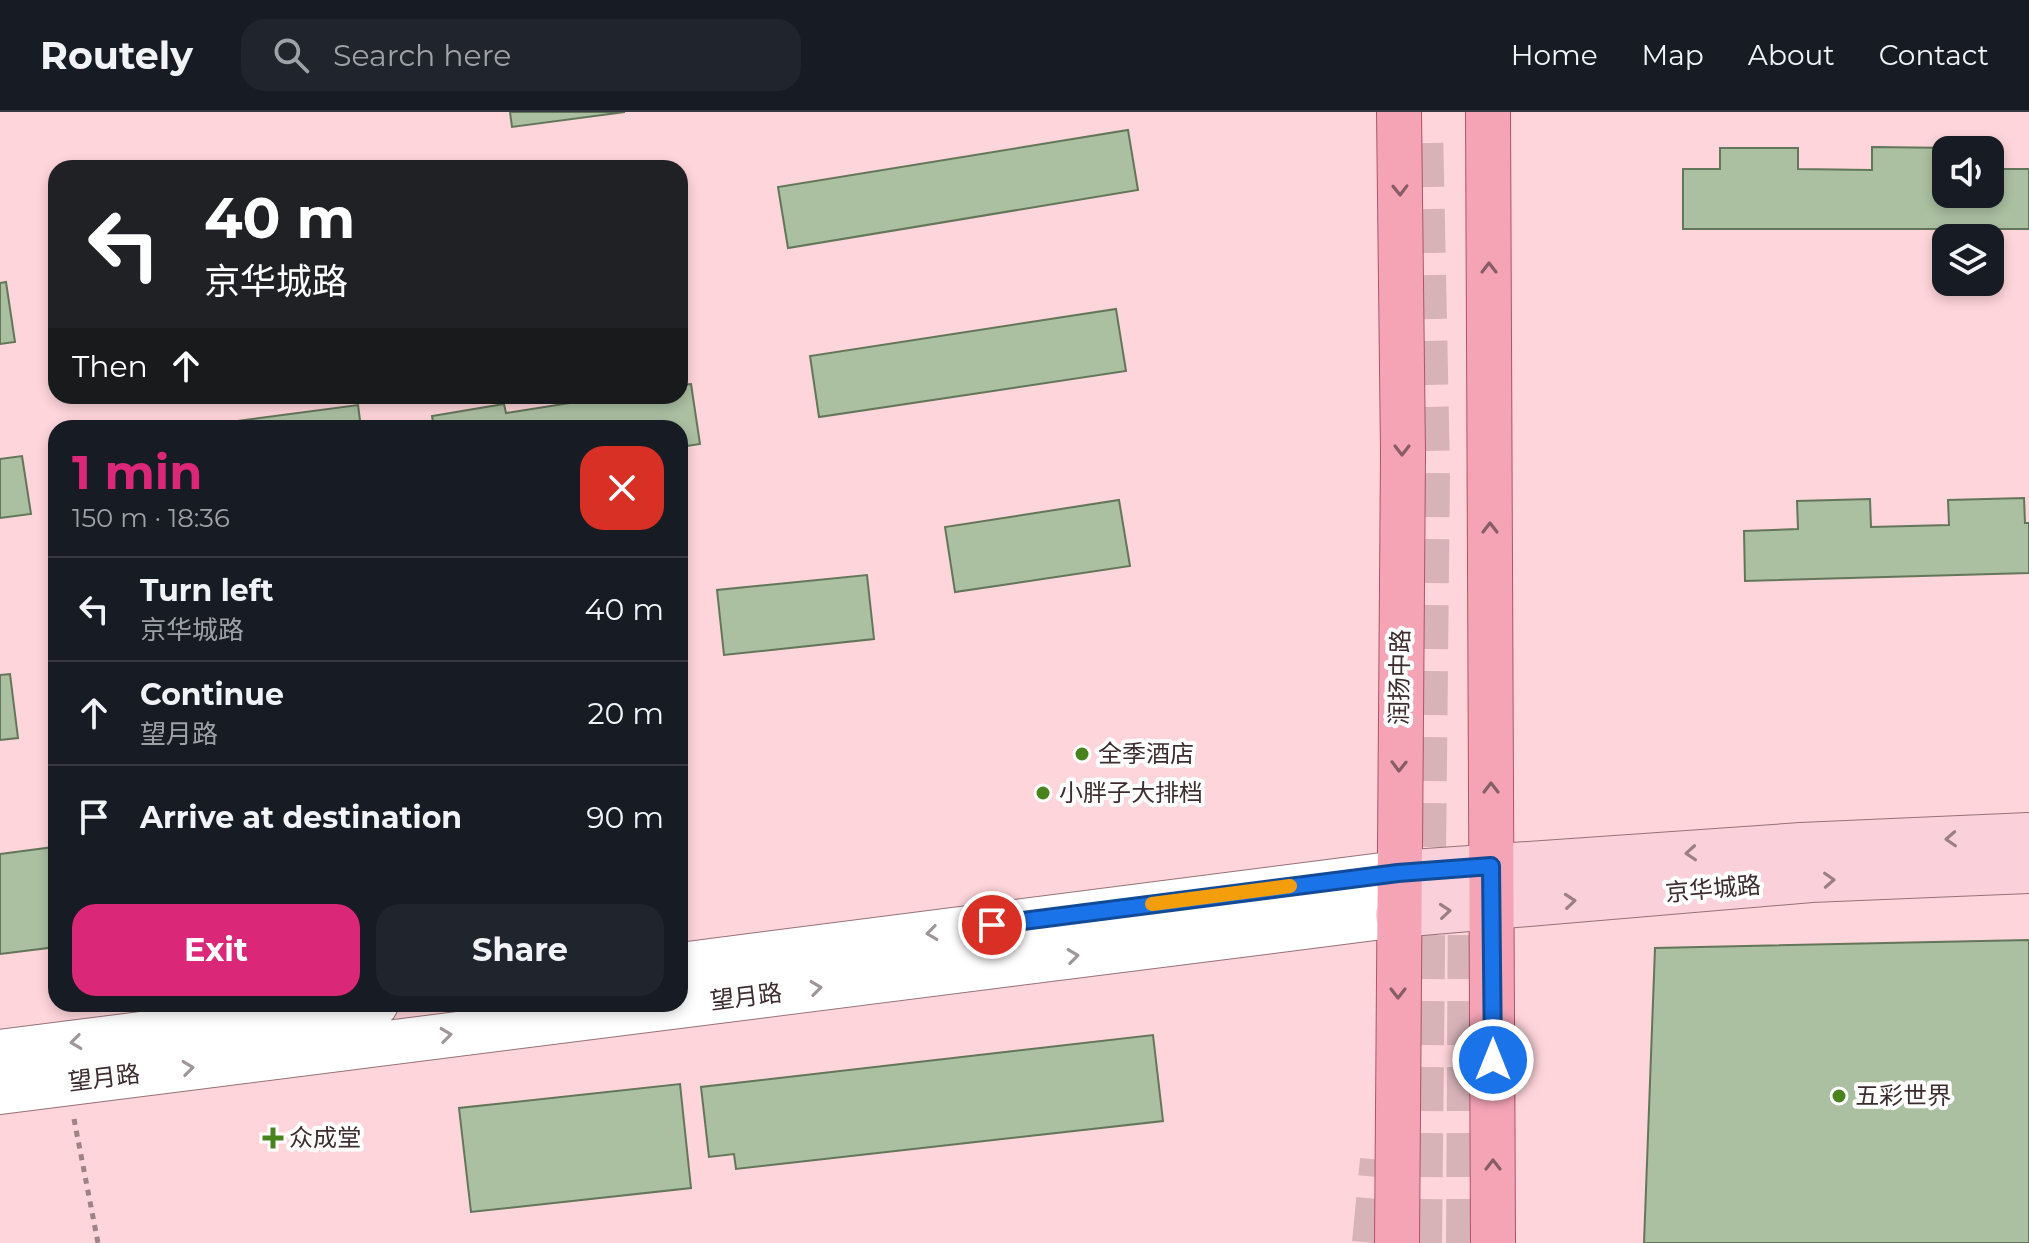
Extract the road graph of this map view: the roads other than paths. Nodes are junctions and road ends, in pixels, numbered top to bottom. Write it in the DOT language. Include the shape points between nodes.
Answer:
graph roads {
  1 [pos="1399,112"];
  2 [pos="1488,112"];
  3 [pos="2029,835"];
  4 [pos="2029,871"];
  5 [pos="1492,887"];
  6 [pos="1398,894"];
  7 [pos="688,964"];
  8 [pos="688,995"];
  9 [pos="313,1012"];
  10 [pos="567,1012"];
  11 [pos="0,1052"];
  12 [pos="0,1092"];
  13 [pos="1397,1243"];
  14 [pos="1493,1243"];
  1 -- 6 [label="main road, 润扬中路, one-way" via="1403,453"];
  5 -- 2 [label="main road, one-way"];
  3 -- 5 [label="main road, 京华城路, one-way" via="1801,845"];
  5 -- 4 [label="main road, 京华城路, one-way"];
  5 -- 6 [label="main road, 京华城路"];
  14 -- 5 [label="main road, one-way"];
  6 -- 7 [label="street, 望月路, one-way"];
  8 -- 6 [label="street, 望月路, one-way"];
  6 -- 13 [label="main road, 润扬中路, one-way"];
  9 -- 11 [label="street, 望月路, one-way"];
  12 -- 10 [label="street, 望月路, one-way"];
}
